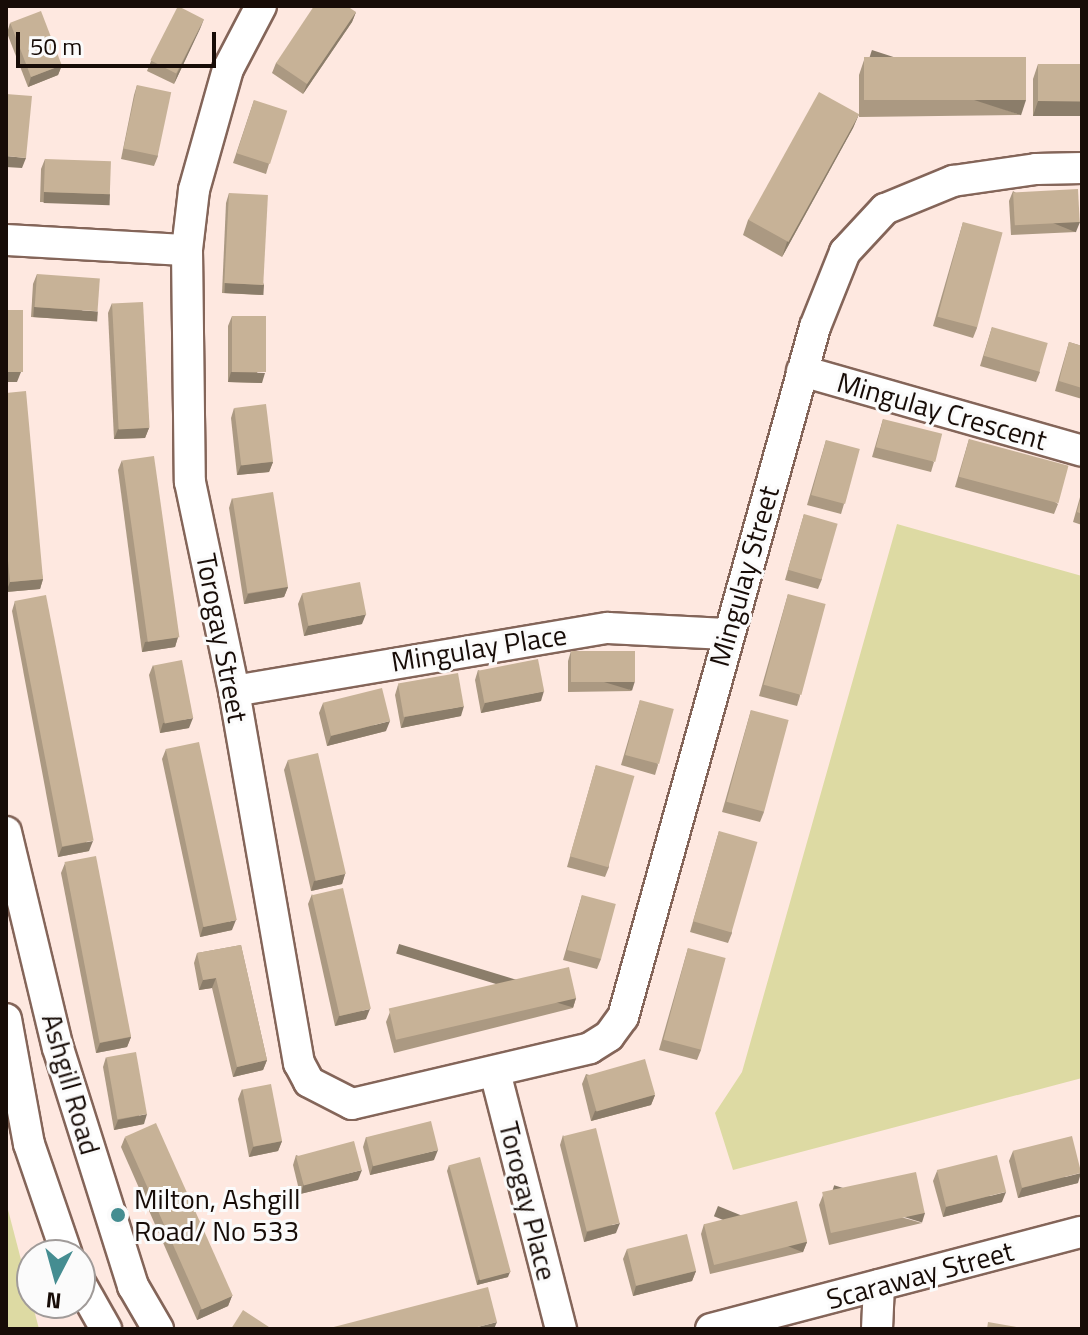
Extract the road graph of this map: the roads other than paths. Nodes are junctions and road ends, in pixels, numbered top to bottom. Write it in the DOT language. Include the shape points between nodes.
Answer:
graph roads {
  1 [pos="261,6"];
  2 [pos="1082,168"];
  3 [pos="6,240"];
  4 [pos="187,250"];
  5 [pos="802,371"];
  6 [pos="1082,451"];
  7 [pos="726,634"];
  8 [pos="234,691"];
  9 [pos="6,832"];
  10 [pos="6,1019"];
  11 [pos="495,1072"];
  12 [pos="1082,1232"];
  13 [pos="62,1239"];
  14 [pos="879,1285"];
  15 [pos="96,1311"];
  16 [pos="106,1329"];
  17 [pos="158,1329"];
  18 [pos="561,1329"];
  19 [pos="711,1329"];
  20 [pos="877,1329"];
  1 -- 4 [label="street, Torogay Street" via="214,108 194,190"];
  2 -- 5 [label="street, Mingulay Street" via="953,181 885,209 845,252"];
  3 -- 4 [label="street"];
  4 -- 8 [label="street, Torogay Street" via="190,482"];
  5 -- 6 [label="street, Mingulay Crescent"];
  5 -- 7 [label="street, Mingulay Street"];
  7 -- 8 [label="street, Mingulay Place" via="608,628"];
  7 -- 11 [label="street, Mingulay Street" via="623,1017 609,1036 590,1048"];
  8 -- 11 [label="street, Torogay Street" via="295,1047 309,1082 352,1104"];
  9 -- 17 [label="street, Ashgill Road" via="58,1048 133,1286"];
  10 -- 13 [label="street, Ashgill Road" via="29,1144"];
  11 -- 18 [label="street, Torogay Place"];
  12 -- 14 [label="street, Scaraway Street"];
  14 -- 19 [label="street, Scaraway Street"];
  14 -- 20 [label="street"];
  15 -- 16 [label="street"];
}
